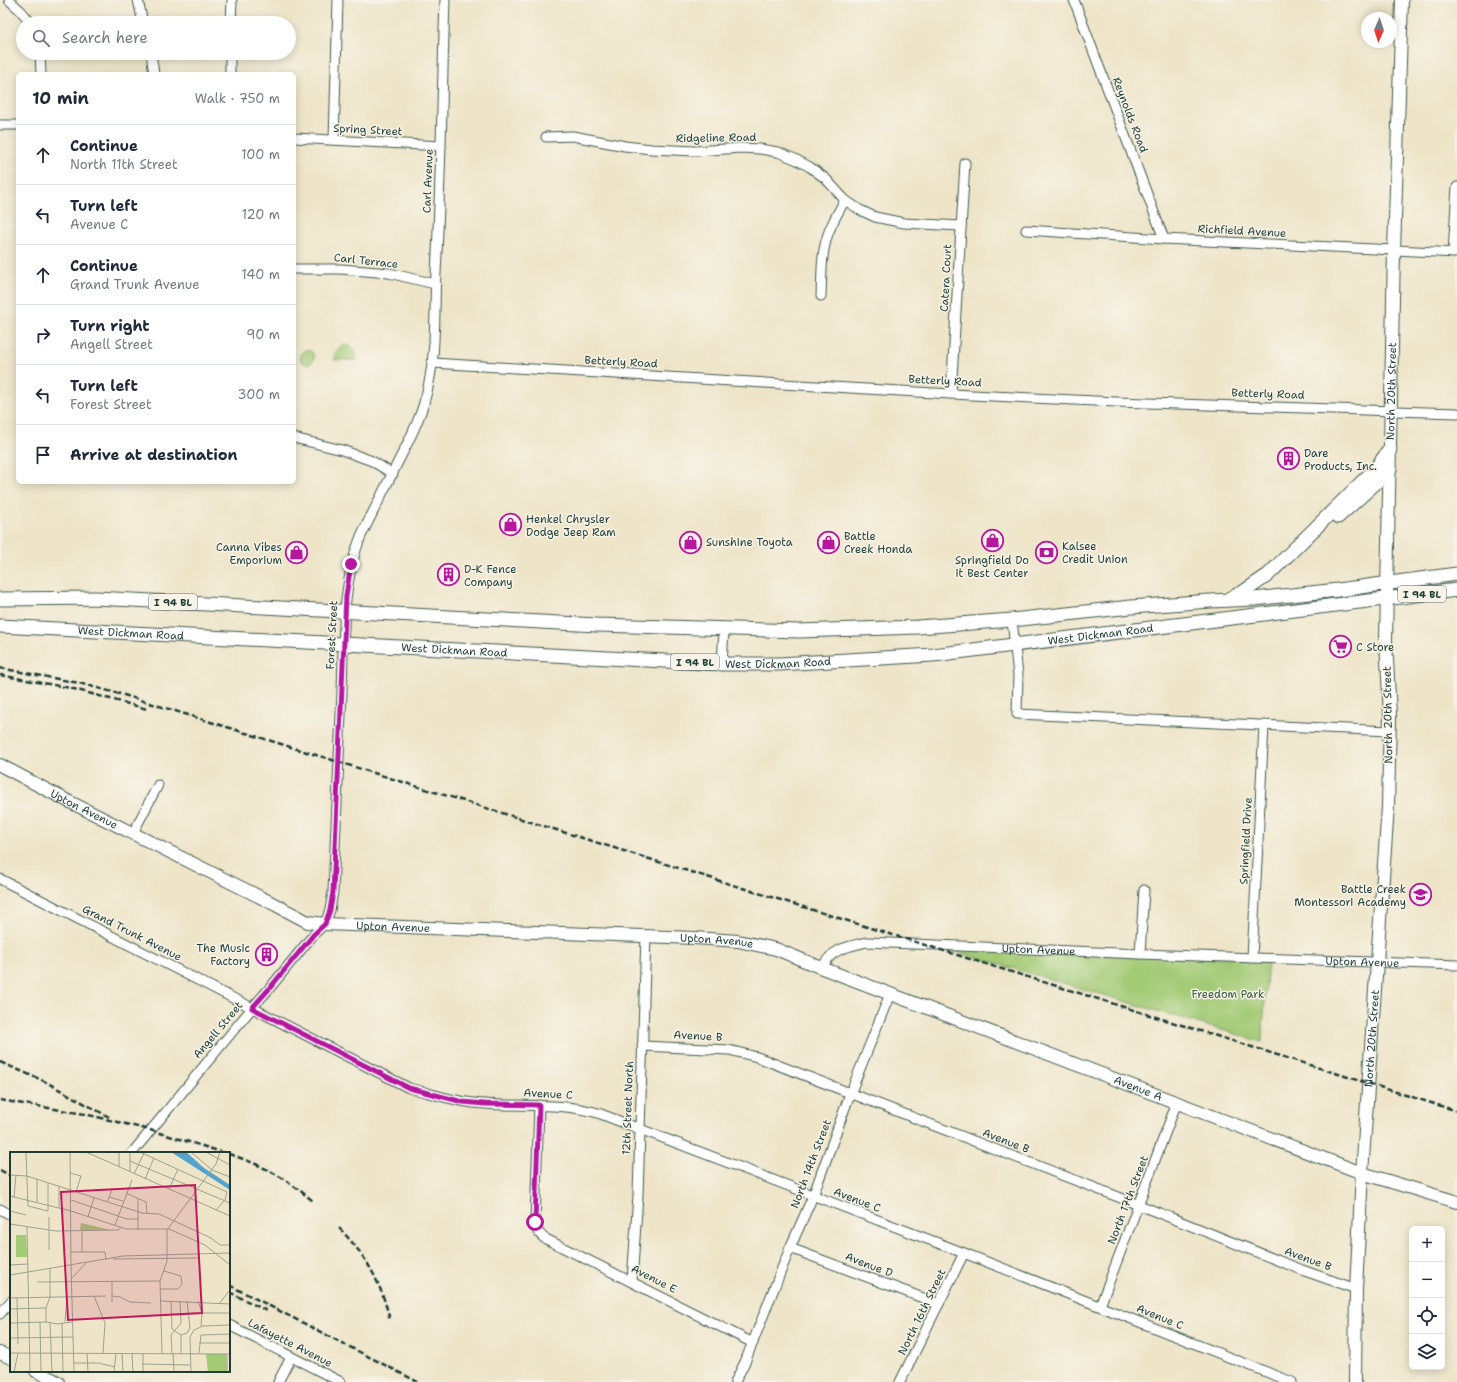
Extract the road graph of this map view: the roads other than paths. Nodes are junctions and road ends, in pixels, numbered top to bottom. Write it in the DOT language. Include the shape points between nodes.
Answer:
graph roads {
  1 [pos="9,0"];
  2 [pos="138,0"];
  3 [pos="232,0"];
  4 [pos="338,0"];
  5 [pos="445,0"];
  6 [pos="1074,0"];
  7 [pos="1402,0"];
  8 [pos="25,16"];
  9 [pos="141,16"];
  10 [pos="231,16"];
  11 [pos="40,60"];
  12 [pos="152,60"];
  13 [pos="230,60"];
  14 [pos="41,72"];
  15 [pos="154,72"];
  16 [pos="230,72"];
  17 [pos="0,125"];
  18 [pos="16,125"];
  19 [pos="546,137"];
  20 [pos="296,138"];
  21 [pos="334,140"];
  22 [pos="441,146"];
  23 [pos="965,163"];
  24 [pos="1457,187"];
  25 [pos="845,200"];
  26 [pos="962,226"];
  27 [pos="1026,230"];
  28 [pos="1164,239"];
  29 [pos="1394,251"];
  30 [pos="1455,253"];
  31 [pos="296,269"];
  32 [pos="436,284"];
  33 [pos="821,296"];
  34 [pos="432,363"];
  35 [pos="951,394"];
  36 [pos="1390,410"];
  37 [pos="1457,413"];
  38 [pos="296,439"];
  39 [pos="1390,449"];
  40 [pos="1390,470"];
  41 [pos="393,474"];
  42 [pos="1457,574"];
  43 [pos="1387,583"];
  44 [pos="1457,590"];
  45 [pos="1387,598"];
  46 [pos="0,599"];
  47 [pos="1254,599"];
  48 [pos="1224,601"];
  49 [pos="345,612"];
  50 [pos="1233,618"];
  51 [pos="1012,620"];
  52 [pos="0,626"];
  53 [pos="724,629"];
  54 [pos="344,643"];
  55 [pos="1014,646"];
  56 [pos="722,664"];
  57 [pos="1264,726"];
  58 [pos="1390,731"];
  59 [pos="0,765"];
  60 [pos="158,785"];
  61 [pos="133,833"];
  62 [pos="0,879"];
  63 [pos="1144,890"];
  64 [pos="325,924"];
  65 [pos="646,935"];
  66 [pos="1140,954"];
  67 [pos="1252,958"];
  68 [pos="1378,962"];
  69 [pos="1457,965"];
  70 [pos="822,968"];
  71 [pos="890,994"];
  72 [pos="252,1008"];
  73 [pos="642,1046"];
  74 [pos="403,1085"];
  75 [pos="850,1094"];
  76 [pos="1177,1102"];
  77 [pos="539,1105"];
  78 [pos="639,1129"];
  79 [pos="133,1152"];
  80 [pos="1362,1173"];
  81 [pos="813,1196"];
  82 [pos="1457,1202"];
  83 [pos="1139,1205"];
  84 [pos="0,1209"];
  85 [pos="10,1214"];
  86 [pos="790,1248"];
  87 [pos="964,1253"];
  88 [pos="632,1282"];
  89 [pos="1356,1289"];
  90 [pos="10,1302"];
  91 [pos="939,1304"];
  92 [pos="1100,1306"];
  93 [pos="0,1314"];
  94 [pos="230,1326"];
  95 [pos="752,1343"];
  96 [pos="0,1352"];
  97 [pos="10,1357"];
  98 [pos="291,1358"];
  99 [pos="38,1372"];
  100 [pos="58,1382"];
  101 [pos="278,1382"];
  102 [pos="341,1382"];
  103 [pos="735,1382"];
  104 [pos="900,1382"];
  105 [pos="1292,1382"];
  106 [pos="1355,1382"];
  1 -- 8 [label="street"];
  2 -- 9 [label="street"];
  3 -- 10 [label="street"];
  4 -- 21 [label="street"];
  5 -- 22 [label="street, Carl Avenue"];
  6 -- 28 [label="street, Reynolds Road"];
  7 -- 29 [label="street, North 20th Street"];
  11 -- 14 [label="street"];
  12 -- 15 [label="street"];
  13 -- 16 [label="street"];
  17 -- 18 [label="street"];
  19 -- 25 [label="street, Ridgeline Road" via="573,136 652,150 741,148 778,152 810,167 826,179"];
  20 -- 21 [label="street, Spring Street"];
  21 -- 22 [label="street, Spring Street"];
  22 -- 32 [label="street, Carl Avenue"];
  23 -- 26 [label="street, Catera Court"];
  24 -- 30 [label="street"];
  25 -- 26 [label="street, Ridgeline Road" via="860,210 890,221"];
  25 -- 33 [label="street" via="828,235 823,255"];
  26 -- 35 [label="street, Catera Court"];
  27 -- 28 [label="street, Richfield Avenue"];
  28 -- 29 [label="street, Richfield Avenue"];
  29 -- 30 [label="street, Richfield Avenue"];
  29 -- 36 [label="street, North 20th Street"];
  31 -- 32 [label="street, Carl Terrace" via="389,273"];
  32 -- 34 [label="street, Carl Avenue"];
  34 -- 35 [label="street, Betterly Road"];
  34 -- 41 [label="street, Forest Street" via="425,399"];
  35 -- 36 [label="street, Betterly Road"];
  36 -- 37 [label="street, Betterly Road"];
  36 -- 39 [label="street, North 20th Street"];
  38 -- 41 [label="street" via="348,452 372,461"];
  39 -- 40 [label="street, North 20th Street"];
  39 -- 48 [label="main road" via="1376,468 1268,575 1244,592"];
  40 -- 43 [label="street, North 20th Street"];
  40 -- 47 [label="main road"];
  41 -- 49 [label="street, Forest Street" via="355,552 348,578"];
  42 -- 43 [label="main road, West Dickman Road / I 94 BL"];
  43 -- 45 [label="street, North 20th Street"];
  43 -- 47 [label="main road, West Dickman Road / I 94 BL"];
  44 -- 45 [label="main road, West Dickman Road / I 94 BL"];
  45 -- 50 [label="main road, West Dickman Road / I 94 BL"];
  45 -- 58 [label="street, North 20th Street"];
  46 -- 49 [label="main road, West Dickman Road / I 94 BL" via="96,598"];
  47 -- 48 [label="main road, West Dickman Road / I 94 BL"];
  47 -- 50 [label="main road"];
  48 -- 51 [label="main road, West Dickman Road / I 94 BL" via="1131,607"];
  49 -- 53 [label="main road, West Dickman Road / I 94 BL"];
  49 -- 54 [label="street, Forest Street"];
  50 -- 55 [label="main road, West Dickman Road / I 94 BL"];
  51 -- 53 [label="main road, West Dickman Road / I 94 BL" via="918,627 799,631"];
  51 -- 55 [label="street"];
  52 -- 54 [label="main road, West Dickman Road / I 94 BL"];
  53 -- 56 [label="street"];
  54 -- 56 [label="main road, West Dickman Road / I 94 BL"];
  54 -- 64 [label="street, Forest Street" via="333,892"];
  55 -- 56 [label="main road, West Dickman Road / I 94 BL" via="933,655 824,662"];
  55 -- 57 [label="street" via="1018,675 1017,714"];
  57 -- 58 [label="street"];
  57 -- 67 [label="street, Springfield Drive"];
  58 -- 68 [label="street, North 20th Street" via="1387,833"];
  59 -- 61 [label="street, Upton Avenue"];
  60 -- 61 [label="street"];
  61 -- 64 [label="street, Upton Avenue" via="308,922"];
  62 -- 72 [label="street, Grand Trunk Avenue"];
  63 -- 66 [label="street"];
  64 -- 65 [label="street, Upton Avenue"];
  64 -- 72 [label="street, Angell Street"];
  65 -- 70 [label="street, Upton Avenue" via="738,941 776,949"];
  65 -- 73 [label="street, 12th Street North"];
  66 -- 67 [label="street, Upton Avenue"];
  66 -- 70 [label="street, Upton Avenue" via="867,942 834,953 826,959"];
  67 -- 68 [label="street, Upton Avenue"];
  68 -- 69 [label="street, Upton Avenue"];
  68 -- 80 [label="street, North 20th Street"];
  70 -- 71 [label="street, Avenue A"];
  71 -- 75 [label="street, North 14th Street"];
  71 -- 76 [label="street, Avenue A"];
  72 -- 74 [label="street, Grand Trunk Avenue"];
  72 -- 79 [label="street, Angell Street"];
  73 -- 75 [label="street, Avenue B" via="729,1050 757,1057"];
  73 -- 78 [label="street, 12th Street North"];
  74 -- 77 [label="street, Avenue C" via="463,1102"];
  75 -- 81 [label="street, North 14th Street"];
  75 -- 83 [label="street, Avenue B"];
  76 -- 80 [label="street, Avenue A"];
  76 -- 83 [label="street, North 17th Street"];
  77 -- 78 [label="street, Avenue C" via="582,1108"];
  77 -- 88 [label="street, Avenue E" via="535,1229 544,1238"];
  78 -- 81 [label="street, Avenue C"];
  78 -- 88 [label="street, 12th Street North" via="638,1195"];
  80 -- 82 [label="street, Avenue A"];
  80 -- 89 [label="street, North 20th Street"];
  81 -- 86 [label="street, North 14th Street"];
  81 -- 87 [label="street, Avenue C"];
  83 -- 89 [label="street, Avenue B"];
  83 -- 92 [label="street, North 17th Street"];
  84 -- 85 [label="street"];
  86 -- 91 [label="street, Avenue D"];
  86 -- 95 [label="street, North 14th Street"];
  87 -- 91 [label="street, North 16th Street"];
  87 -- 92 [label="street, Avenue C"];
  88 -- 95 [label="street, Avenue E"];
  89 -- 106 [label="street, North 20th Street"];
  90 -- 93 [label="street"];
  91 -- 104 [label="street, North 16th Street"];
  92 -- 105 [label="street, Avenue C"];
  94 -- 98 [label="street, Lafayette Avenue"];
  95 -- 103 [label="street, North 14th Street"];
  96 -- 97 [label="street"];
  98 -- 101 [label="street"];
  98 -- 102 [label="street, Lafayette Avenue"];
  99 -- 100 [label="street"];
}
